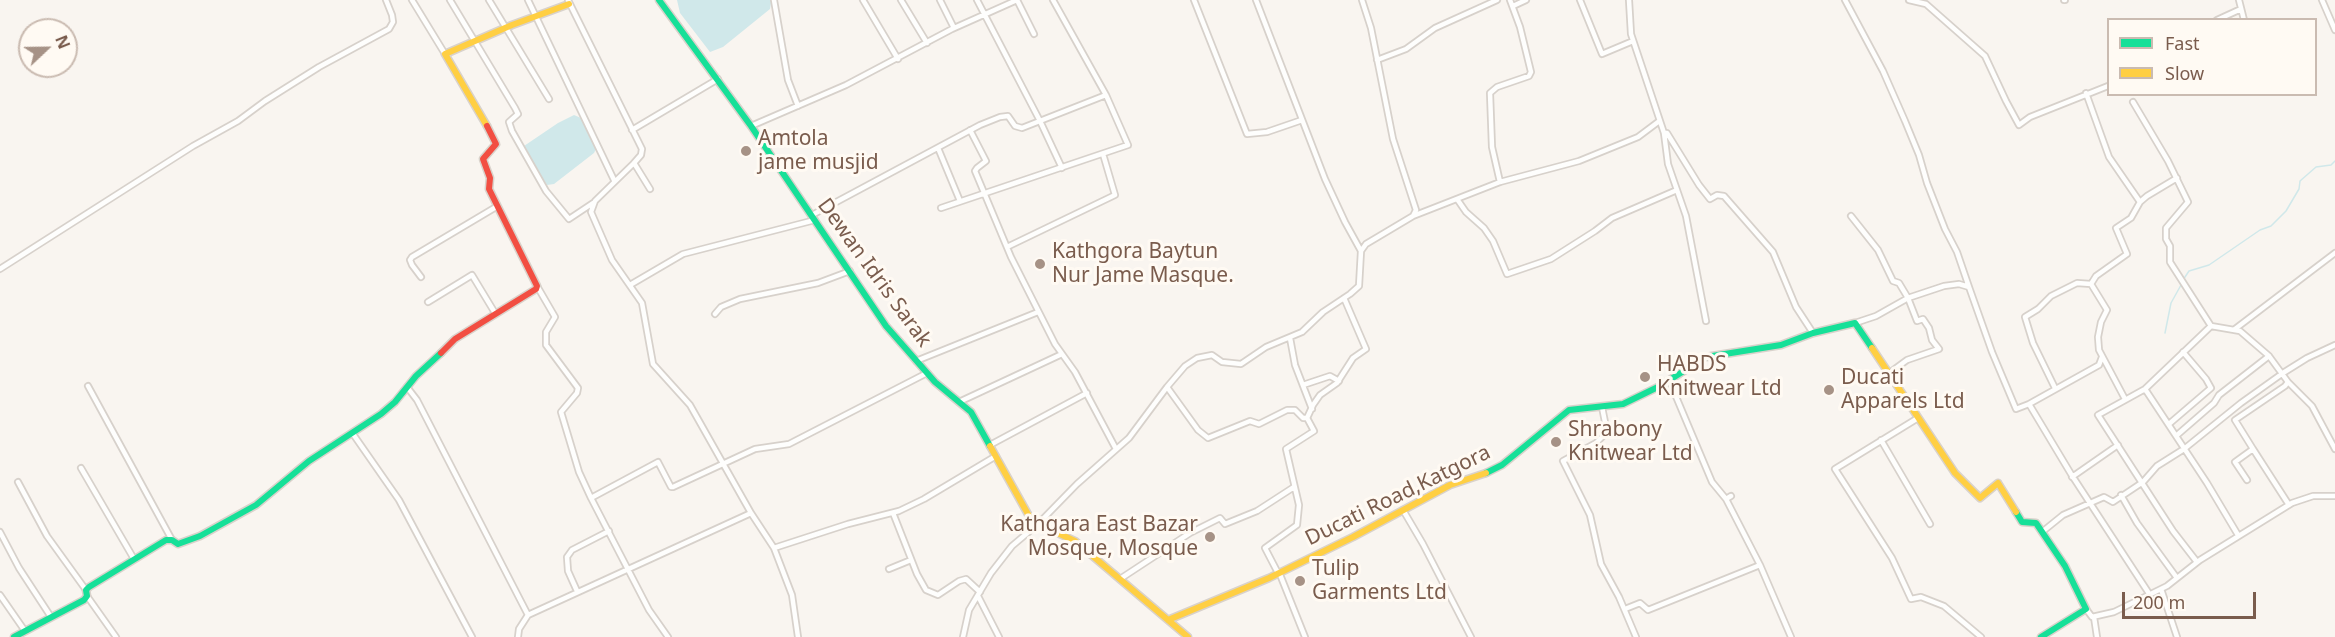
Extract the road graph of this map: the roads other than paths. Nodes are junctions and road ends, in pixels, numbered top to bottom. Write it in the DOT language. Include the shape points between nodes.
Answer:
graph roads {
  1 [pos="386,0"];
  2 [pos="412,0"];
  3 [pos="450,0"];
  4 [pos="489,0"];
  5 [pos="528,0"];
  6 [pos="659,0"];
  7 [pos="774,0"];
  8 [pos="864,0"];
  9 [pos="901,0"];
  10 [pos="940,0"];
  11 [pos="977,0"];
  12 [pos="1053,0"];
  13 [pos="1194,0"];
  14 [pos="1256,0"];
  15 [pos="1362,0"];
  16 [pos="1497,0"];
  17 [pos="1510,0"];
  18 [pos="1526,0"];
  19 [pos="1580,0"];
  20 [pos="1629,0"];
  21 [pos="1845,0"];
  22 [pos="1910,0"];
  23 [pos="2239,0"];
  24 [pos="2322,0"];
  25 [pos="568,2"];
  26 [pos="1514,6"];
  27 [pos="2241,9"];
  28 [pos="985,13"];
  29 [pos="536,16"];
  30 [pos="2221,18"];
  31 [pos="2243,18"];
  32 [pos="506,27"];
  33 [pos="954,28"];
  34 [pos="2335,30"];
  35 [pos="1034,34"];
  36 [pos="475,41"];
  37 [pos="1633,41"];
  38 [pos="927,43"];
  39 [pos="445,54"];
  40 [pos="897,59"];
  41 [pos="1377,60"];
  42 [pos="718,79"];
  43 [pos="2107,87"];
  44 [pos="2086,93"];
  45 [pos="1106,95"];
  46 [pos="549,99"];
  47 [pos="2133,102"];
  48 [pos="798,106"];
  49 [pos="1302,120"];
  50 [pos="1040,121"];
  51 [pos="1658,122"];
  52 [pos="751,126"];
  53 [pos="632,130"];
  54 [pos="970,130"];
  55 [pos="1664,133"];
  56 [pos="938,148"];
  57 [pos="1103,154"];
  58 [pos="634,163"];
  59 [pos="1062,168"];
  60 [pos="2177,178"];
  61 [pos="614,180"];
  62 [pos="1500,182"];
  63 [pos="650,189"];
  64 [pos="1677,190"];
  65 [pos="984,194"];
  66 [pos="1457,199"];
  67 [pos="960,201"];
  68 [pos="2140,202"];
  69 [pos="496,207"];
  70 [pos="941,208"];
  71 [pos="588,211"];
  72 [pos="1413,216"];
  73 [pos="1851,216"];
  74 [pos="813,218"];
  75 [pos="1007,247"];
  76 [pos="1361,251"];
  77 [pos="2335,253"];
  78 [pos="0,269"];
  79 [pos="850,271"];
  80 [pos="421,277"];
  81 [pos="2091,284"];
  82 [pos="630,285"];
  83 [pos="537,286"];
  84 [pos="1969,287"];
  85 [pos="1344,298"];
  86 [pos="1908,298"];
  87 [pos="428,302"];
  88 [pos="1038,312"];
  89 [pos="495,314"];
  90 [pos="715,314"];
  91 [pos="1706,321"];
  92 [pos="1856,323"];
  93 [pos="2211,327"];
  94 [pos="2235,329"];
  95 [pos="1813,333"];
  96 [pos="1290,338"];
  97 [pos="2335,345"];
  98 [pos="2183,352"];
  99 [pos="1062,354"];
  100 [pos="2269,356"];
  101 [pos="2102,357"];
  102 [pos="916,361"];
  103 [pos="927,373"];
  104 [pos="2283,373"];
  105 [pos="1888,374"];
  106 [pos="1669,380"];
  107 [pos="1339,381"];
  108 [pos="2288,382"];
  109 [pos="1303,385"];
  110 [pos="88,386"];
  111 [pos="408,387"];
  112 [pos="1167,387"];
  113 [pos="2055,388"];
  114 [pos="2145,389"];
  115 [pos="1087,393"];
  116 [pos="2125,399"];
  117 [pos="959,402"];
  118 [pos="2029,404"];
  119 [pos="1602,406"];
  120 [pos="1312,409"];
  121 [pos="1307,418"];
  122 [pos="1918,418"];
  123 [pos="2169,424"];
  124 [pos="353,434"];
  125 [pos="2176,435"];
  126 [pos="1881,440"];
  127 [pos="990,445"];
  128 [pos="2118,445"];
  129 [pos="1116,449"];
  130 [pos="2184,449"];
  131 [pos="2253,449"];
  132 [pos="2335,449"];
  133 [pos="996,456"];
  134 [pos="723,462"];
  135 [pos="81,468"];
  136 [pos="2072,477"];
  137 [pos="2247,480"];
  138 [pos="18,482"];
  139 [pos="2143,482"];
  140 [pos="1294,487"];
  141 [pos="2121,495"];
  142 [pos="1731,496"];
  143 [pos="2335,496"];
  144 [pos="591,498"];
  145 [pos="1726,499"];
  146 [pos="2091,504"];
  147 [pos="2289,505"];
  148 [pos="1403,510"];
  149 [pos="751,513"];
  150 [pos="893,513"];
  151 [pos="1038,524"];
  152 [pos="1930,524"];
  153 [pos="609,531"];
  154 [pos="0,532"];
  155 [pos="2042,532"];
  156 [pos="2238,536"];
  157 [pos="172,540"];
  158 [pos="774,548"];
  159 [pos="134,559"];
  160 [pos="911,560"];
  161 [pos="2197,562"];
  162 [pos="1760,565"];
  163 [pos="627,568"];
  164 [pos="889,569"];
  165 [pos="1279,573"];
  166 [pos="2177,578"];
  167 [pos="1120,579"];
  168 [pos="2161,589"];
  169 [pos="577,591"];
  170 [pos="87,593"];
  171 [pos="979,594"];
  172 [pos="0,595"];
  173 [pos="2150,595"];
  174 [pos="1625,609"];
  175 [pos="2086,609"];
  176 [pos="528,615"];
  177 [pos="51,617"];
  178 [pos="2094,617"];
  179 [pos="1168,620"];
  180 [pos="25,631"];
  181 [pos="14,637"];
  182 [pos="116,637"];
  183 [pos="472,637"];
  184 [pos="518,637"];
  185 [pos="668,637"];
  186 [pos="798,637"];
  187 [pos="963,637"];
  188 [pos="999,637"];
  189 [pos="1188,637"];
  190 [pos="1305,637"];
  191 [pos="1471,637"];
  192 [pos="1636,637"];
  193 [pos="1791,637"];
  194 [pos="1981,637"];
  195 [pos="2041,637"];
  196 [pos="2097,637"];
  197 [pos="2177,637"];
  1 -- 78 [label="street" via="393,22 389,29 319,67"];
  2 -- 39 [label="street"];
  3 -- 36 [label="street"];
  4 -- 32 [label="street"];
  5 -- 29 [label="street"];
  6 -- 42 [label="street, Dewan Idris Sarak"];
  7 -- 48 [label="street" via="788,80"];
  8 -- 40 [label="street"];
  9 -- 38 [label="street"];
  10 -- 33 [label="street"];
  11 -- 28 [label="street"];
  12 -- 45 [label="street"];
  13 -- 49 [label="street" via="1247,134"];
  14 -- 49 [label="street"];
  15 -- 41 [label="street"];
  16 -- 41 [label="street" via="1434,28 1406,49"];
  17 -- 26 [label="street"];
  18 -- 26 [label="street"];
  19 -- 37 [label="street" via="1602,54"];
  20 -- 37 [label="street"];
  21 -- 84 [label="street" via="1905,121"];
  22 -- 44 [label="street" via="1926,4 1985,56 2019,125"];
  23 -- 27 [label="street"];
  24 -- 34 [label="street"];
  25 -- 29 [label="street"];
  25 -- 53 [label="street"];
  26 -- 62 [label="street" via="1531,72 1490,93 1492,147"];
  27 -- 30 [label="street"];
  27 -- 31 [label="street"];
  28 -- 33 [label="street"];
  28 -- 35 [label="street" via="1017,0"];
  28 -- 50 [label="street"];
  29 -- 32 [label="street"];
  29 -- 61 [label="street"];
  32 -- 36 [label="street"];
  32 -- 46 [label="street"];
  33 -- 38 [label="street"];
  36 -- 39 [label="street"];
  36 -- 71 [label="street" via="518,114 509,122 512,131 546,191 569,219"];
  37 -- 51 [label="street"];
  38 -- 40 [label="street"];
  39 -- 69 [label="street" via="496,144 483,159"];
  40 -- 48 [label="street"];
  41 -- 72 [label="street" via="1393,139 1416,210"];
  42 -- 52 [label="street, Dewan Idris Sarak"];
  42 -- 53 [label="street"];
  43 -- 44 [label="street"];
  44 -- 68 [label="street" via="2109,157"];
  45 -- 50 [label="street"];
  45 -- 57 [label="street" via="1129,144"];
  47 -- 60 [label="street"];
  48 -- 52 [label="street"];
  49 -- 76 [label="street" via="1325,179"];
  50 -- 54 [label="street" via="1019,128 1004,116"];
  50 -- 59 [label="street"];
  51 -- 55 [label="street"];
  51 -- 62 [label="street" via="1638,136 1579,161"];
  52 -- 74 [label="street, Dewan Idris Sarak"];
  53 -- 58 [label="street" via="642,149"];
  54 -- 56 [label="street"];
  54 -- 65 [label="street" via="986,161 975,171"];
  55 -- 64 [label="street"];
  55 -- 95 [label="street" via="1710,199 1724,196 1773,252 1796,307"];
  56 -- 67 [label="street"];
  56 -- 74 [label="street"];
  57 -- 59 [label="street"];
  57 -- 75 [label="street" via="1115,195"];
  58 -- 61 [label="street"];
  58 -- 63 [label="street"];
  59 -- 65 [label="street"];
  60 -- 68 [label="street"];
  60 -- 93 [label="street" via="2188,202 2166,228 2170,262"];
  61 -- 71 [label="street"];
  62 -- 66 [label="street"];
  64 -- 66 [label="street" via="1612,218 1551,259 1507,274 1484,228"];
  64 -- 91 [label="street" via="1686,216"];
  65 -- 67 [label="street"];
  65 -- 75 [label="street"];
  66 -- 72 [label="street"];
  67 -- 70 [label="street"];
  68 -- 81 [label="street" via="2131,218 2116,228 2127,254"];
  69 -- 80 [label="street" via="412,257 412,265"];
  69 -- 83 [label="street"];
  71 -- 82 [label="street" via="612,260"];
  72 -- 76 [label="street" via="1366,244"];
  73 -- 86 [label="street"];
  74 -- 79 [label="street, Dewan Idris Sarak"];
  74 -- 82 [label="street" via="683,254"];
  75 -- 88 [label="street"];
  76 -- 85 [label="street" via="1359,286"];
  77 -- 94 [label="street"];
  79 -- 90 [label="street" via="818,283 740,299"];
  79 -- 102 [label="street, Dewan Idris Sarak" via="886,326"];
  81 -- 101 [label="street" via="2107,310 2098,337"];
  81 -- 113 [label="street" via="2077,283 2051,296 2025,317"];
  82 -- 134 [label="street" via="642,303 653,364 690,405"];
  83 -- 89 [label="street"];
  83 -- 144 [label="street" via="555,317 546,332 546,345 578,388 561,412"];
  84 -- 86 [label="street" via="1950,285"];
  84 -- 118 [label="street" via="2016,409"];
  85 -- 96 [label="street"];
  85 -- 107 [label="street" via="1366,349 1346,366"];
  86 -- 92 [label="street"];
  86 -- 105 [label="street" via="1917,321 1923,319 1939,349 1907,360"];
  87 -- 89 [label="street" via="472,275"];
  88 -- 99 [label="street"];
  88 -- 102 [label="street"];
  89 -- 111 [label="street" via="455,339"];
  92 -- 95 [label="street, Ducati Road,Katgora"];
  92 -- 105 [label="street"];
  93 -- 94 [label="street"];
  93 -- 98 [label="street"];
  94 -- 100 [label="street"];
  95 -- 106 [label="street, Ducati Road,Katgora" via="1781,345 1706,357"];
  96 -- 109 [label="street"];
  96 -- 112 [label="street" via="1238,364 1222,362 1212,355 1197,358"];
  97 -- 104 [label="street"];
  98 -- 114 [label="street"];
  98 -- 123 [label="street" via="2211,388"];
  99 -- 115 [label="street"];
  99 -- 117 [label="street"];
  100 -- 104 [label="street"];
  100 -- 125 [label="street"];
  101 -- 113 [label="street" via="2099,365"];
  101 -- 116 [label="street"];
  102 -- 103 [label="street, Dewan Idris Sarak"];
  103 -- 117 [label="street, Dewan Idris Sarak"];
  103 -- 134 [label="street" via="789,444 764,446"];
  104 -- 108 [label="street"];
  104 -- 130 [label="street"];
  105 -- 122 [label="street"];
  106 -- 119 [label="street, Ducati Road,Katgora" via="1623,404"];
  106 -- 145 [label="street" via="1712,482"];
  107 -- 109 [label="street" via="1330,376"];
  107 -- 120 [label="street" via="1320,395"];
  108 -- 131 [label="street" via="2235,420"];
  108 -- 132 [label="street" via="2312,406"];
  109 -- 120 [label="street"];
  110 -- 157 [label="street"];
  111 -- 124 [label="street"];
  111 -- 176 [label="street"];
  112 -- 121 [label="street" via="1208,438 1250,421 1259,424 1287,410"];
  112 -- 129 [label="street" via="1137,430"];
  113 -- 118 [label="street"];
  114 -- 116 [label="street"];
  114 -- 123 [label="street"];
  115 -- 127 [label="street"];
  115 -- 129 [label="street"];
  116 -- 128 [label="street" via="2098,416"];
  117 -- 127 [label="street, Dewan Idris Sarak" via="971,412"];
  118 -- 136 [label="street"];
  119 -- 148 [label="street, Ducati Road,Katgora" via="1569,410 1502,465 1450,485"];
  119 -- 174 [label="street" via="1607,432 1596,443 1563,461 1590,515 1601,564"];
  120 -- 121 [label="street"];
  121 -- 140 [label="street" via="1314,431 1286,449"];
  122 -- 126 [label="street"];
  122 -- 155 [label="street" via="1976,496 1980,498 1998,483 2022,522 2036,523"];
  123 -- 125 [label="street"];
  124 -- 157 [label="street" via="309,461 256,505 206,534 178,544"];
  124 -- 183 [label="street" via="399,500"];
  125 -- 130 [label="street"];
  126 -- 152 [label="street"];
  126 -- 194 [label="street" via="1835,469 1892,558 1911,599 1921,597 1944,606"];
  127 -- 133 [label="street, Dewan Idris Sarak"];
  128 -- 136 [label="street"];
  128 -- 139 [label="street"];
  129 -- 151 [label="street"];
  130 -- 139 [label="street" via="2157,466"];
  130 -- 156 [label="street"];
  131 -- 137 [label="street" via="2235,462"];
  131 -- 147 [label="street"];
  133 -- 150 [label="street"];
  133 -- 151 [label="street, Dewan Idris Sarak" via="1029,516"];
  134 -- 144 [label="street" via="671,488 658,462"];
  134 -- 149 [label="street"];
  135 -- 159 [label="street"];
  136 -- 146 [label="street"];
  138 -- 170 [label="street" via="47,536"];
  139 -- 141 [label="street"];
  139 -- 161 [label="street"];
  140 -- 165 [label="street" via="1299,505 1297,525 1265,548"];
  140 -- 167 [label="street" via="1257,511 1225,524 1220,518 1190,533"];
  141 -- 146 [label="street" via="2113,501 2104,497"];
  141 -- 166 [label="street"];
  142 -- 145 [label="street"];
  143 -- 147 [label="street" via="2313,496"];
  144 -- 153 [label="street"];
  145 -- 162 [label="street"];
  146 -- 155 [label="street" via="2063,515"];
  146 -- 173 [label="street"];
  147 -- 156 [label="street"];
  148 -- 165 [label="street, Ducati Road,Katgora"];
  148 -- 191 [label="street"];
  149 -- 158 [label="street"];
  149 -- 163 [label="street"];
  150 -- 158 [label="street"];
  150 -- 160 [label="street"];
  151 -- 167 [label="street, Dewan Idris Sarak" via="1075,541"];
  151 -- 171 [label="street" via="1012,546"];
  153 -- 163 [label="street"];
  153 -- 169 [label="street" via="572,549 567,557"];
  154 -- 177 [label="street"];
  155 -- 175 [label="street" via="2065,566"];
  156 -- 161 [label="street"];
  157 -- 159 [label="street"];
  158 -- 186 [label="street" via="792,595"];
  159 -- 170 [label="street"];
  160 -- 164 [label="street"];
  160 -- 171 [label="street" via="926,590 932,594 938,595 965,579"];
  161 -- 166 [label="street"];
  162 -- 174 [label="street" via="1648,610 1640,603"];
  162 -- 193 [label="street"];
  163 -- 169 [label="street"];
  163 -- 185 [label="street"];
  165 -- 179 [label="street, Ducati Road,Katgora"];
  165 -- 190 [label="street"];
  166 -- 168 [label="street"];
  167 -- 179 [label="street, Dewan Idris Sarak"];
  168 -- 173 [label="street"];
  168 -- 197 [label="street"];
  169 -- 176 [label="street"];
  170 -- 177 [label="street"];
  170 -- 182 [label="street"];
  171 -- 187 [label="street" via="969,610"];
  171 -- 188 [label="street"];
  172 -- 180 [label="street"];
  173 -- 178 [label="street"];
  174 -- 192 [label="street"];
  175 -- 178 [label="street"];
  175 -- 195 [label="street"];
  176 -- 184 [label="street"];
  177 -- 180 [label="street"];
  178 -- 196 [label="street"];
  179 -- 189 [label="street, Dewan Idris Sarak"];
  180 -- 181 [label="street"];
}
